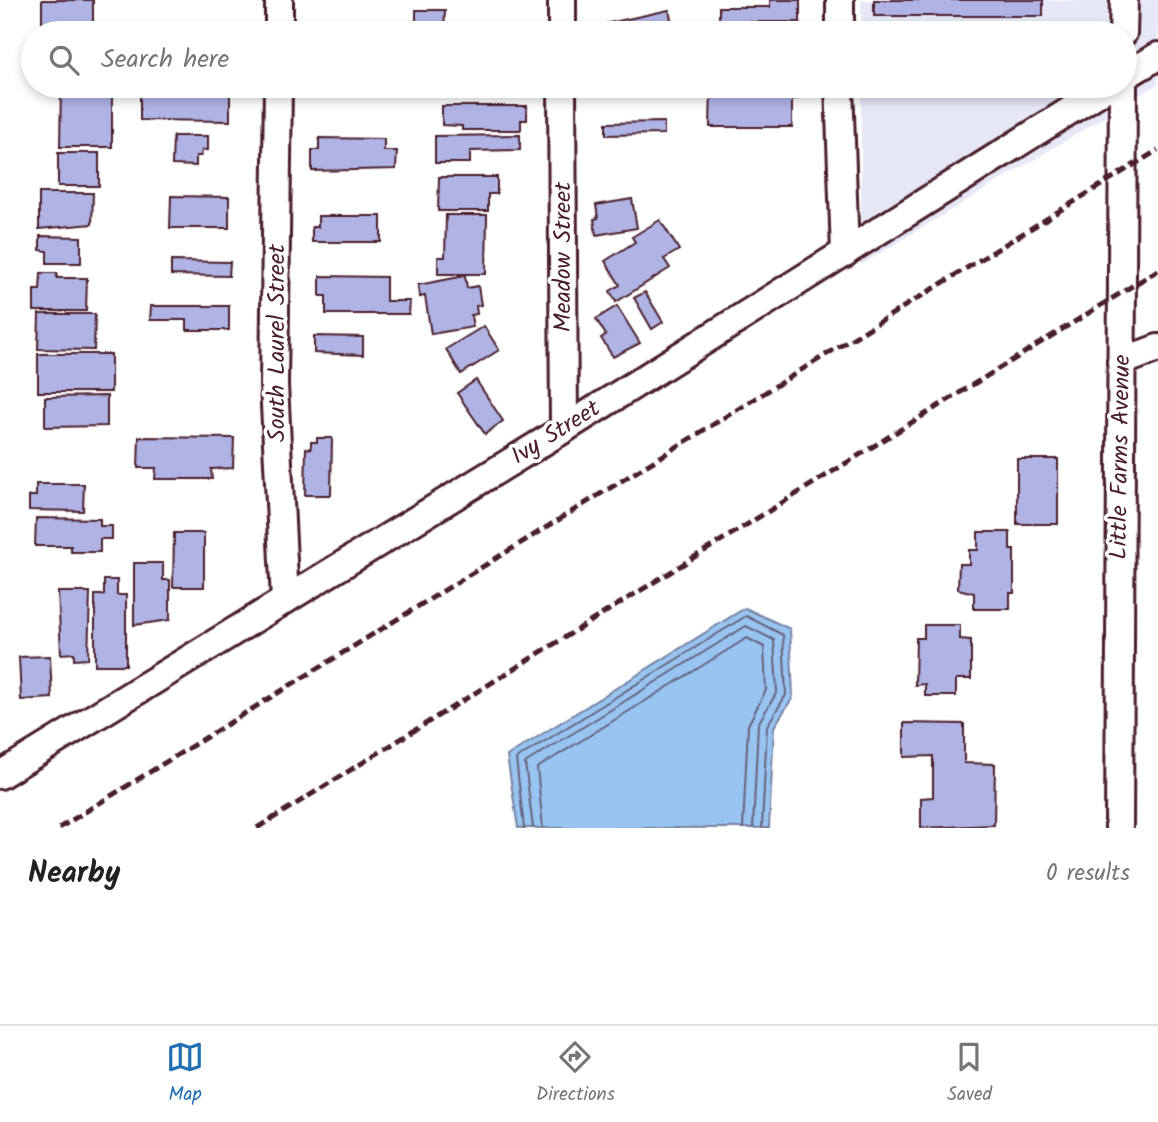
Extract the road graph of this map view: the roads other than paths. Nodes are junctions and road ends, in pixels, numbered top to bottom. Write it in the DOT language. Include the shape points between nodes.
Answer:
graph roads {
  1 [pos="279,0"];
  2 [pos="562,0"];
  3 [pos="840,0"];
  4 [pos="1124,0"];
  5 [pos="279,21"];
  6 [pos="562,21"];
  7 [pos="840,21"];
  8 [pos="1123,21"];
  9 [pos="1158,56"];
  10 [pos="1137,69"];
  11 [pos="278,98"];
  12 [pos="562,98"];
  13 [pos="839,98"];
  14 [pos="1090,98"];
  15 [pos="1123,98"];
  16 [pos="845,253"];
  17 [pos="1158,348"];
  18 [pos="1121,362"];
  19 [pos="564,429"];
  20 [pos="285,600"];
  21 [pos="0,775"];
  22 [pos="1119,828"];
  1 -- 5 [label="street"];
  2 -- 6 [label="street"];
  3 -- 7 [label="street"];
  4 -- 8 [label="street"];
  9 -- 10 [label="street"];
  11 -- 20 [label="street, South Laurel Street" via="274,385"];
  12 -- 19 [label="street, Meadow Street"];
  13 -- 16 [label="street"];
  14 -- 16 [label="street, Ivy Street"];
  15 -- 18 [label="street, Little Farms Avenue"];
  16 -- 19 [label="street, Ivy Street"];
  17 -- 18 [label="street"];
  18 -- 22 [label="street, Little Farms Avenue"];
  19 -- 20 [label="street, Ivy Street"];
  20 -- 21 [label="street, Ivy Street"];
}
